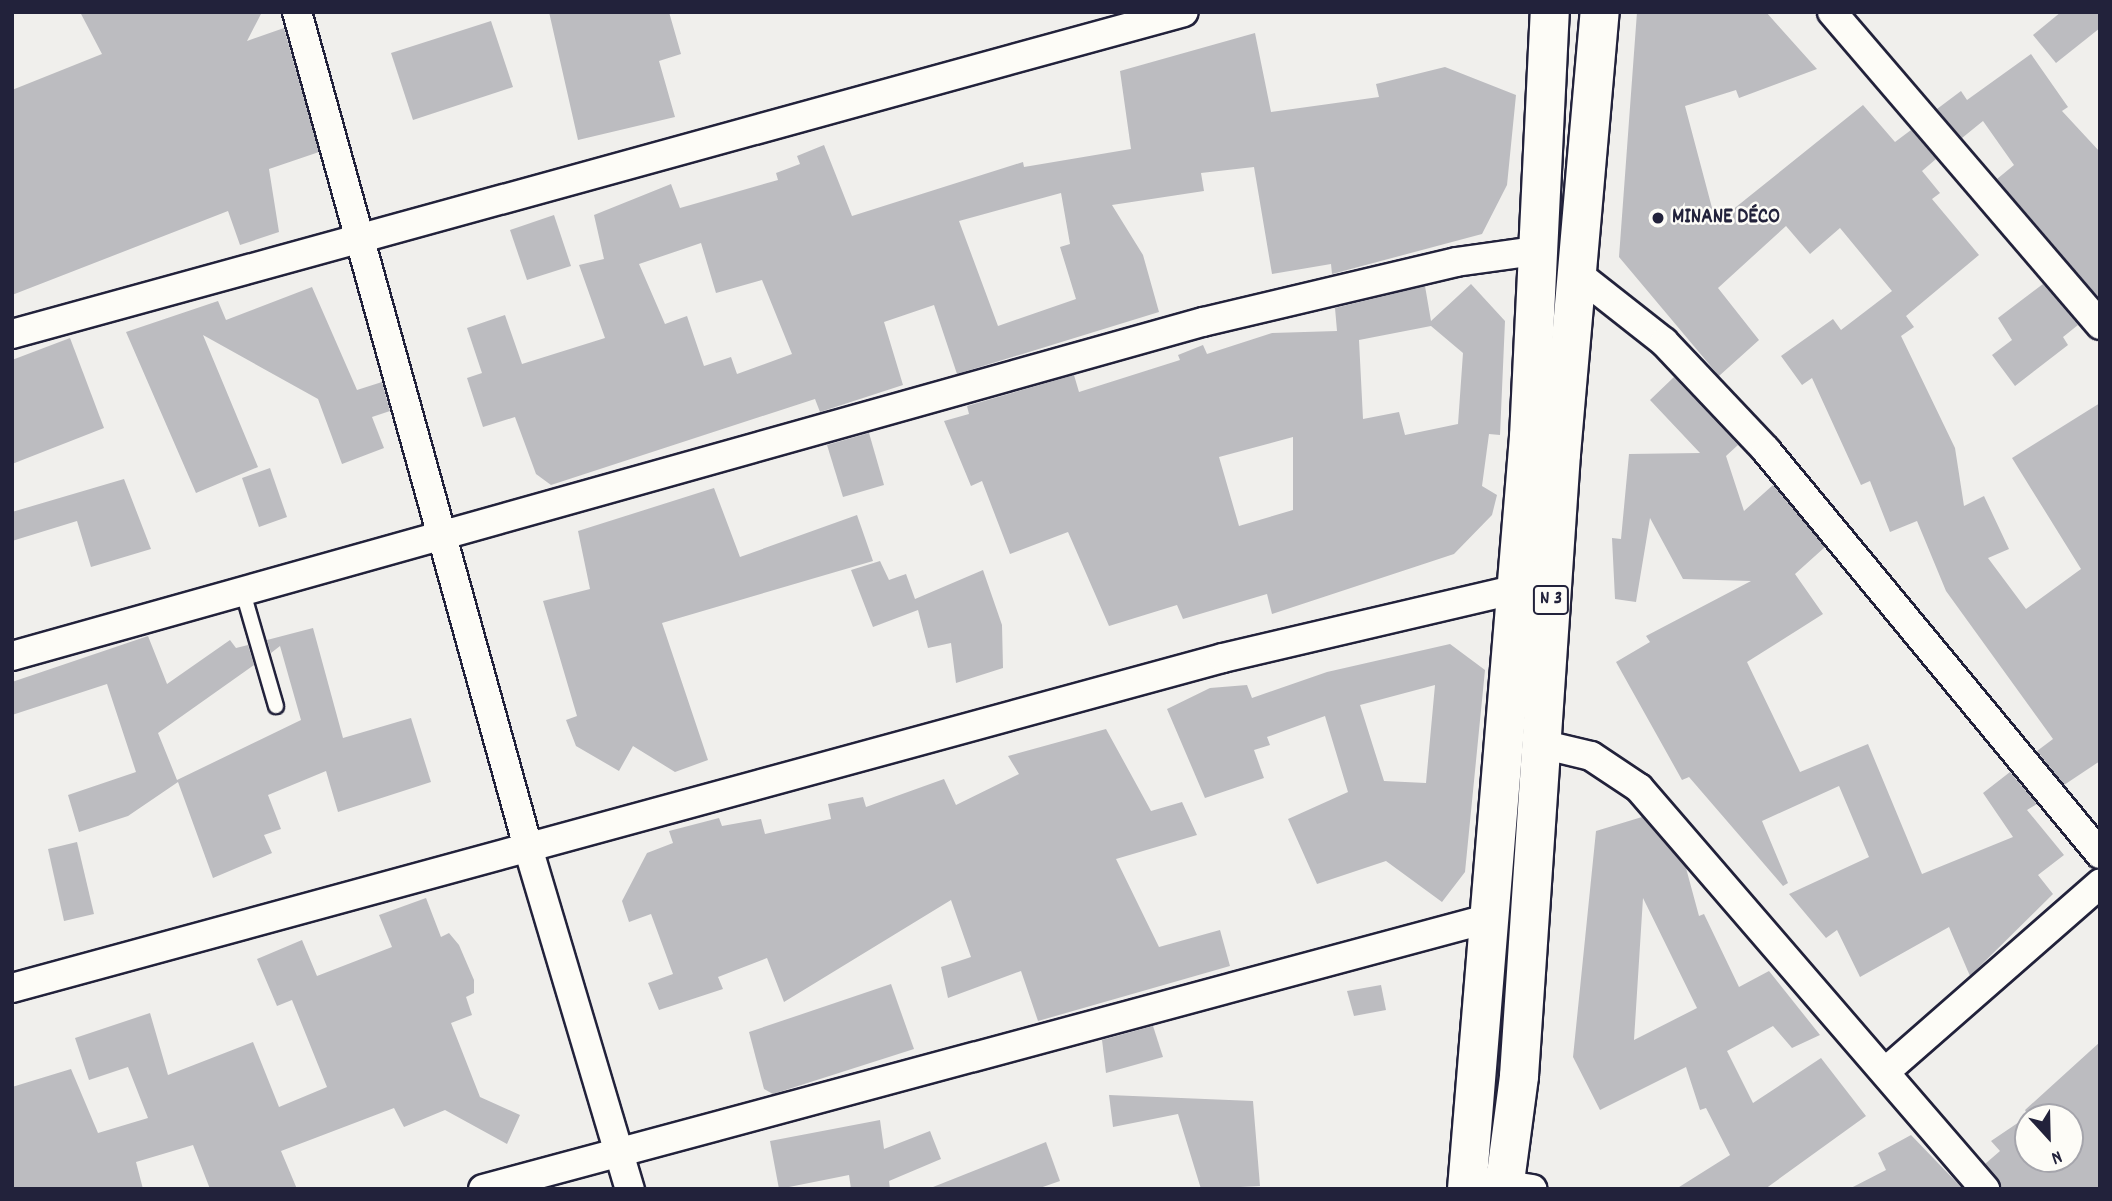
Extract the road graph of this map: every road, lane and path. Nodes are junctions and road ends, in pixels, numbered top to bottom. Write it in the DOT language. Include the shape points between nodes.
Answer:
graph roads {
  1 [pos="297,12"];
  2 [pos="1184,12"];
  3 [pos="1550,12"];
  4 [pos="1600,12"];
  5 [pos="1832,12"];
  6 [pos="361,239"];
  7 [pos="1541,250"];
  8 [pos="1575,272"];
  9 [pos="2100,325"];
  10 [pos="12,334"];
  11 [pos="445,530"];
  12 [pos="242,589"];
  13 [pos="1517,589"];
  14 [pos="12,656"];
  15 [pos="276,706"];
  16 [pos="1541,744"];
  17 [pos="529,850"];
  18 [pos="2100,854"];
  19 [pos="2100,884"];
  20 [pos="1490,918"];
  21 [pos="12,988"];
  22 [pos="1885,1072"];
  23 [pos="619,1153"];
  24 [pos="1495,1186"];
  25 [pos="484,1189"];
  26 [pos="630,1189"];
  27 [pos="1985,1189"];
  1 -- 6 [label="street"];
  2 -- 6 [label="street"];
  3 -- 7 [label="main road, N 3"];
  4 -- 8 [label="main road, N 3"];
  5 -- 9 [label="street"];
  6 -- 10 [label="street"];
  6 -- 11 [label="street"];
  7 -- 11 [label="street" via="1455,262 1203,322"];
  7 -- 13 [label="main road, N 3"];
  8 -- 16 [label="main road, N 3"];
  8 -- 18 [label="street" via="1664,342 1766,450"];
  11 -- 12 [label="street"];
  11 -- 17 [label="street"];
  12 -- 14 [label="street"];
  12 -- 15 [label="lane"];
  13 -- 17 [label="street" via="1223,658"];
  13 -- 20 [label="main road, N 3"];
  16 -- 22 [label="street" via="1591,756 1639,788"];
  16 -- 24 [label="main road, N 3"];
  17 -- 21 [label="street"];
  17 -- 23 [label="street"];
  19 -- 22 [label="street"];
  20 -- 23 [label="street"];
  20 -- 24 [label="main road, N 3"];
  22 -- 27 [label="street"];
  23 -- 25 [label="street"];
  23 -- 26 [label="street"];
}
